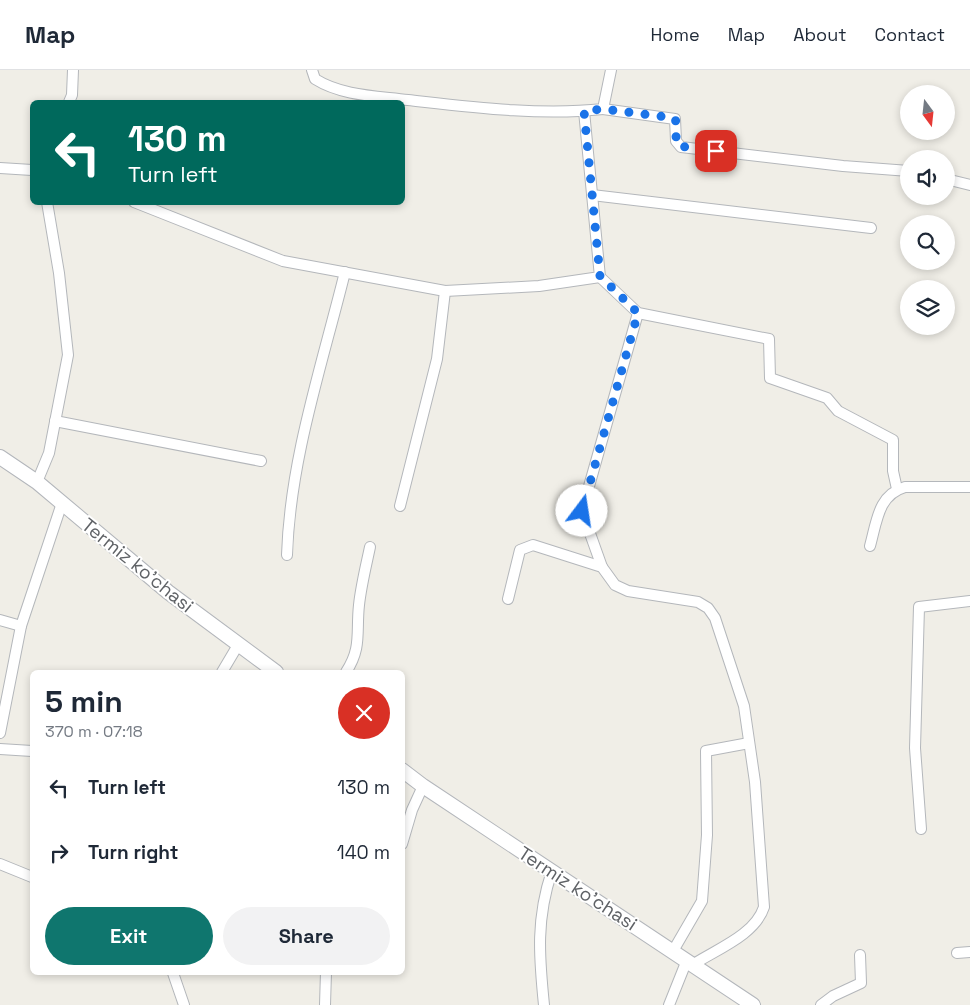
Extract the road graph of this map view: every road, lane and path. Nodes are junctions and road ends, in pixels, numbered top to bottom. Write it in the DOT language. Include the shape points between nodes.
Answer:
graph roads {
  1 [pos="73,70"];
  2 [pos="312,70"];
  3 [pos="611,70"];
  4 [pos="70,100"];
  5 [pos="603,109"];
  6 [pos="584,111"];
  7 [pos="0,168"];
  8 [pos="30,170"];
  9 [pos="900,170"];
  10 [pos="955,181"];
  11 [pos="970,185"];
  12 [pos="592,195"];
  13 [pos="48,205"];
  14 [pos="142,205"];
  15 [pos="871,228"];
  16 [pos="345,272"];
  17 [pos="600,276"];
  18 [pos="446,291"];
  19 [pos="638,313"];
  20 [pos="55,422"];
  21 [pos="0,457"];
  22 [pos="261,461"];
  23 [pos="37,482"];
  24 [pos="970,487"];
  25 [pos="896,489"];
  26 [pos="62,503"];
  27 [pos="400,506"];
  28 [pos="870,546"];
  29 [pos="370,548"];
  30 [pos="287,555"];
  31 [pos="602,566"];
  32 [pos="508,599"];
  33 [pos="970,601"];
  34 [pos="0,620"];
  35 [pos="21,626"];
  36 [pos="238,645"];
  37 [pos="223,670"];
  38 [pos="273,670"];
  39 [pos="347,670"];
  40 [pos="0,733"];
  41 [pos="749,743"];
  42 [pos="0,749"];
  43 [pos="30,751"];
  44 [pos="405,772"];
  45 [pos="423,786"];
  46 [pos="921,829"];
  47 [pos="405,834"];
  48 [pos="0,864"];
  49 [pos="552,871"];
  50 [pos="30,876"];
  51 [pos="674,951"];
  52 [pos="970,952"];
  53 [pos="957,953"];
  54 [pos="860,955"];
  55 [pos="691,962"];
  56 [pos="174,975"];
  57 [pos="326,975"];
  58 [pos="184,1005"];
  59 [pos="325,1005"];
  60 [pos="544,1005"];
  61 [pos="669,1005"];
  62 [pos="753,1005"];
  63 [pos="821,1005"];
  1 -- 4 [label="street"];
  2 -- 6 [label="street" via="315,79 323,84 352,93 476,107"];
  3 -- 5 [label="street"];
  5 -- 6 [label="street"];
  5 -- 9 [label="street" via="674,118 677,123 676,141 681,147"];
  6 -- 12 [label="street"];
  7 -- 8 [label="street"];
  10 -- 11 [label="street"];
  12 -- 15 [label="street"];
  12 -- 17 [label="street"];
  13 -- 20 [label="street" via="68,355"];
  14 -- 16 [label="street" via="283,261"];
  16 -- 18 [label="street"];
  16 -- 30 [label="street" via="288,512"];
  17 -- 18 [label="street" via="539,286"];
  17 -- 19 [label="street"];
  18 -- 27 [label="street" via="437,359"];
  19 -- 25 [label="street" via="770,339 770,378 827,398 838,411 893,440"];
  19 -- 31 [label="street" via="582,511"];
  20 -- 22 [label="street"];
  20 -- 23 [label="street" via="49,453"];
  21 -- 23 [label="main road, Termiz ko'chasi"];
  23 -- 26 [label="main road, Termiz ko'chasi"];
  24 -- 25 [label="street"];
  25 -- 28 [label="street" via="884,499"];
  26 -- 35 [label="street"];
  26 -- 36 [label="main road, Termiz ko'chasi" via="168,592"];
  29 -- 39 [label="street" via="359,605 359,642 355,659"];
  31 -- 32 [label="street" via="533,545 525,547 520,550"];
  31 -- 41 [label="street" via="615,585 628,591 698,602 708,608 715,618 744,706"];
  33 -- 46 [label="street" via="918,607 915,748"];
  34 -- 35 [label="street"];
  35 -- 40 [label="street"];
  36 -- 37 [label="street"];
  36 -- 38 [label="main road, Termiz ko'chasi"];
  41 -- 51 [label="street" via="706,750 702,901"];
  41 -- 55 [label="street" via="764,907 753,926"];
  42 -- 43 [label="street"];
  44 -- 45 [label="main road, Termiz ko'chasi"];
  45 -- 47 [label="street"];
  45 -- 49 [label="main road, Termiz ko'chasi"];
  48 -- 50 [label="street"];
  49 -- 51 [label="main road, Termiz ko'chasi"];
  49 -- 60 [label="street" via="539,923"];
  51 -- 55 [label="main road, Termiz ko'chasi"];
  52 -- 53 [label="street"];
  54 -- 63 [label="street" via="861,983"];
  55 -- 61 [label="street"];
  55 -- 62 [label="main road, Termiz ko'chasi"];
  56 -- 58 [label="street"];
  57 -- 59 [label="street"];
}
